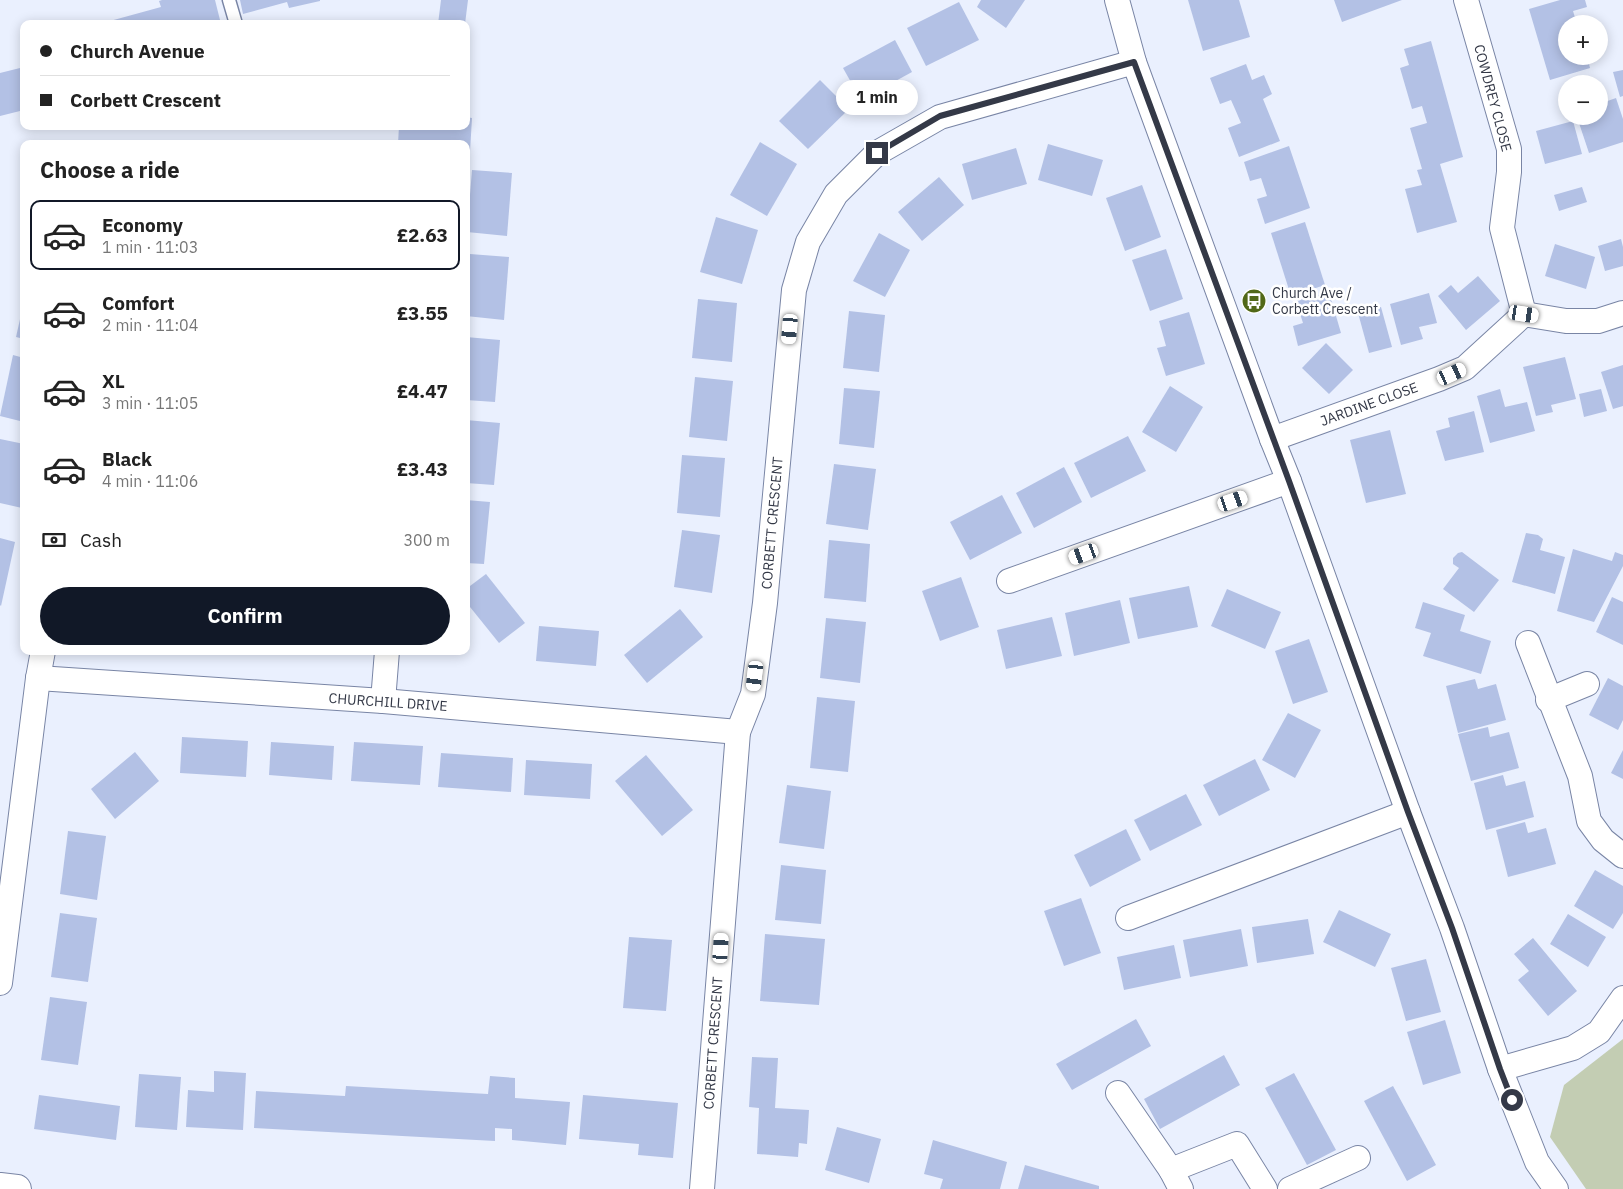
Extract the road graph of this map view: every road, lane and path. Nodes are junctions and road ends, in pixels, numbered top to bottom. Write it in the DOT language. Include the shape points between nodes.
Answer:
graph roads {
  1 [pos="229,0"];
  2 [pos="1117,0"];
  3 [pos="1466,0"];
  4 [pos="235,20"];
  5 [pos="1134,62"];
  6 [pos="1623,313"];
  7 [pos="1524,314"];
  8 [pos="1272,439"];
  9 [pos="1289,481"];
  10 [pos="1009,581"];
  11 [pos="1528,643"];
  12 [pos="42,655"];
  13 [pos="388,655"];
  14 [pos="38,678"];
  15 [pos="1586,684"];
  16 [pos="1548,700"];
  17 [pos="383,701"];
  18 [pos="738,732"];
  19 [pos="1408,812"];
  20 [pos="1623,856"];
  21 [pos="1128,918"];
  22 [pos="0,982"];
  23 [pos="1623,998"];
  24 [pos="1500,1069"];
  25 [pos="1118,1093"];
  26 [pos="1358,1158"];
  27 [pos="1176,1180"];
  28 [pos="0,1187"];
  29 [pos="16,1189"];
  30 [pos="702,1189"];
  31 [pos="1265,1189"];
  32 [pos="1290,1189"];
  33 [pos="1556,1189"];
  1 -- 4 [label="lane"];
  2 -- 5 [label="street"];
  3 -- 7 [label="street, COWDREY CLOSE" via="1509,149 1502,228"];
  5 -- 8 [label="street"];
  5 -- 18 [label="street, CORBETT CRESCENT" via="940,116 877,153 836,194 808,242 794,290 765,603 753,694"];
  6 -- 7 [label="street" via="1598,321 1566,321"];
  7 -- 8 [label="street, JARDINE CLOSE" via="1465,368"];
  8 -- 9 [label="street"];
  9 -- 10 [label="street"];
  9 -- 19 [label="street"];
  11 -- 16 [label="street"];
  12 -- 14 [label="street"];
  13 -- 17 [label="street"];
  14 -- 17 [label="street, CHURCHILL DRIVE"];
  14 -- 22 [label="street"];
  15 -- 16 [label="street"];
  16 -- 20 [label="street" via="1580,776 1589,821 1603,840"];
  17 -- 18 [label="street, CHURCHILL DRIVE"];
  18 -- 30 [label="street, CORBETT CRESCENT"];
  19 -- 21 [label="street"];
  19 -- 24 [label="street"];
  23 -- 24 [label="street" via="1599,1032 1573,1048"];
  24 -- 33 [label="street" via="1537,1162"];
  25 -- 27 [label="street"];
  26 -- 32 [label="street"];
  27 -- 31 [label="street" via="1237,1144"];
  28 -- 29 [label="street"];
}
